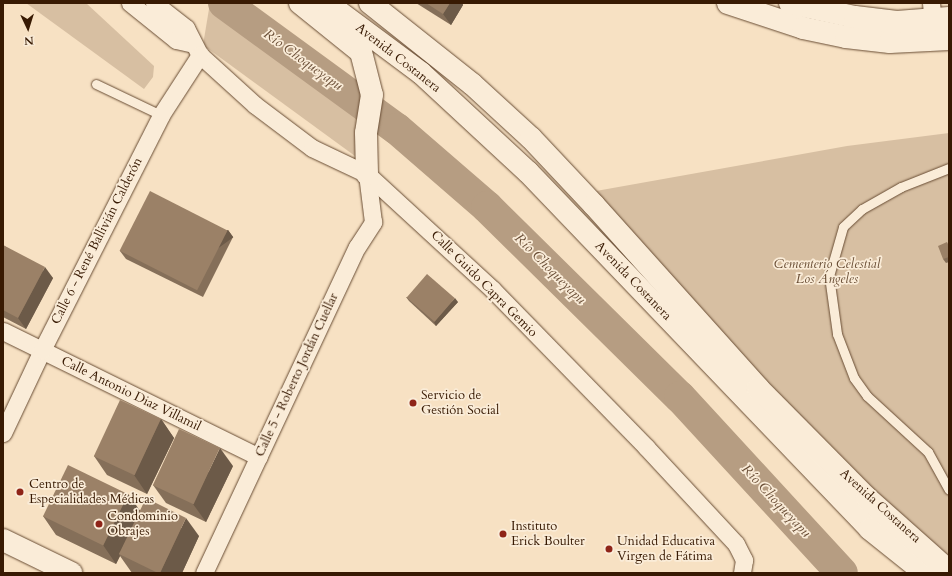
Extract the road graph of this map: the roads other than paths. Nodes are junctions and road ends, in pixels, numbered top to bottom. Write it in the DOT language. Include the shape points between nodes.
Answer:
graph roads {
  1 [pos="130,3"];
  2 [pos="154,3"];
  3 [pos="300,3"];
  4 [pos="327,3"];
  5 [pos="370,3"];
  6 [pos="790,3"];
  7 [pos="738,5"];
  8 [pos="939,24"];
  9 [pos="197,50"];
  10 [pos="96,84"];
  11 [pos="161,115"];
  12 [pos="949,168"];
  13 [pos="368,174"];
  14 [pos="3,331"];
  15 [pos="42,350"];
  16 [pos="3,433"];
  17 [pos="259,457"];
  18 [pos="949,490"];
  19 [pos="3,540"];
  20 [pos="743,567"];
  21 [pos="949,571"];
  22 [pos="71,573"];
  23 [pos="204,573"];
  24 [pos="925,573"];
  1 -- 9 [label="street" via="176,40"];
  2 -- 9 [label="street" via="186,28"];
  3 -- 13 [label="main road" via="361,52 372,95 366,133"];
  4 -- 24 [label="main road, Avenida Costanera" via="421,74 528,172 870,529"];
  5 -- 21 [label="main road, Avenida Costanera" via="472,84 531,138 594,204 758,388 867,498"];
  6 -- 8 [label="main road" via="855,17"];
  7 -- 8 [label="main road" via="803,28 846,37 890,42"];
  9 -- 11 [label="street, Calle 6 - René Ballivián Calderón"];
  9 -- 13 [label="street, Calle Guido Capra Gemio" via="255,105 312,148"];
  10 -- 11 [label="lane"];
  11 -- 15 [label="street, Calle 6 - René Ballivián Calderón"];
  12 -- 18 [label="lane" via="901,187 862,209 843,227 830,276 837,334 854,378 867,396 928,452"];
  13 -- 17 [label="street, Calle 5 - Roberto Jordán Cuellar" via="372,222 357,247"];
  13 -- 20 [label="street, Calle Guido Capra Gemio" via="493,290 646,447 736,544"];
  14 -- 15 [label="street, Calle Antonio Diaz Villamil"];
  15 -- 16 [label="street, Calle 6 - René Ballivián Calderón"];
  15 -- 17 [label="street, Calle Antonio Diaz Villamil"];
  17 -- 23 [label="street, Calle 5 - Roberto Jordán Cuellar"];
  19 -- 22 [label="main road"];
}
